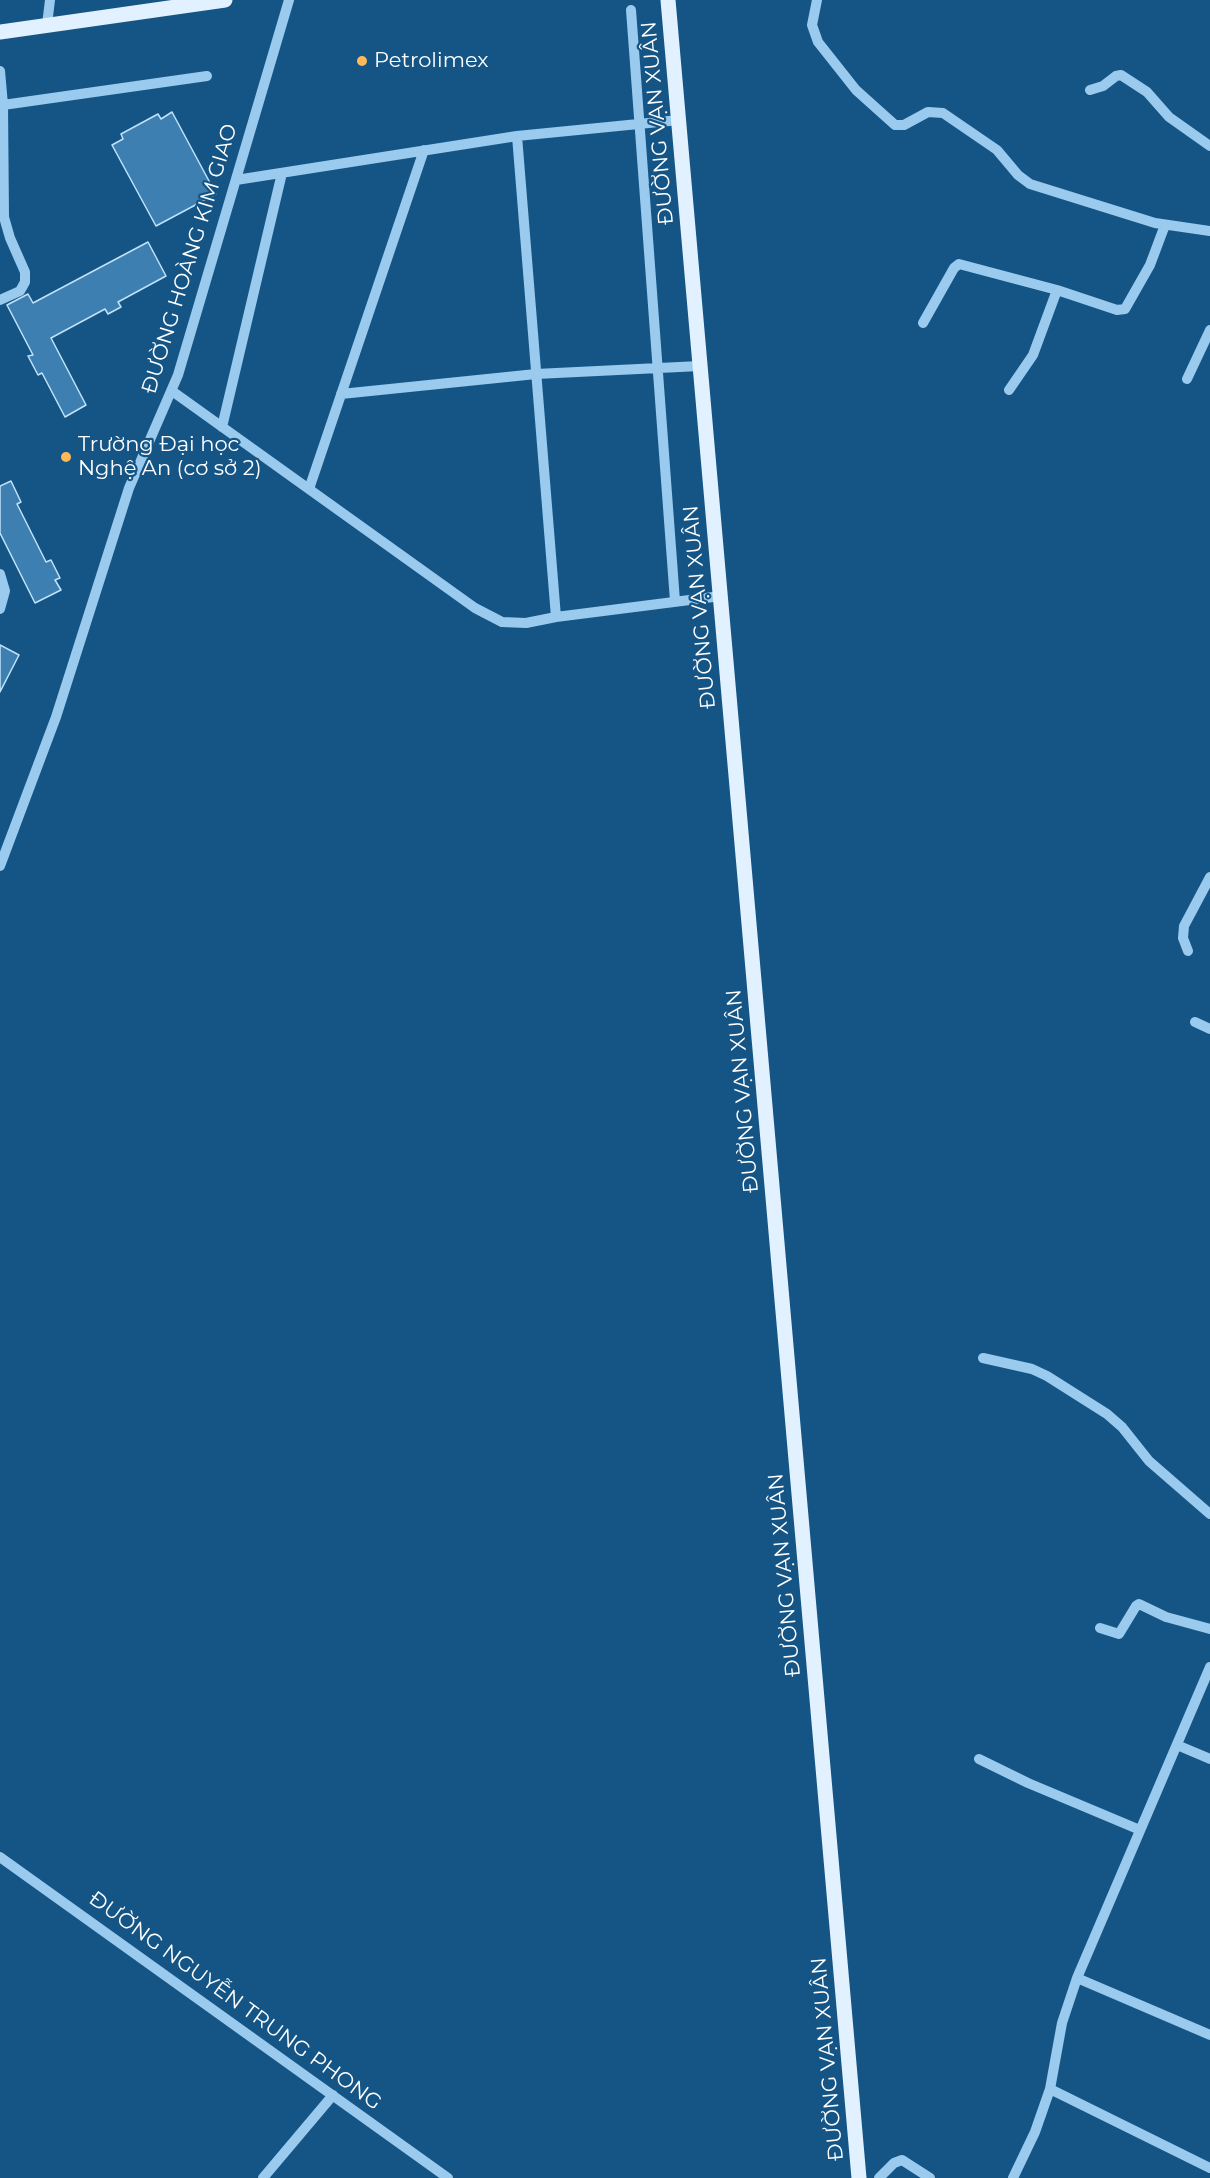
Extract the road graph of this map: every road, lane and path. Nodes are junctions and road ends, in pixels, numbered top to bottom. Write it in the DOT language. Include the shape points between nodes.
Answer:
graph roads {
  1 [pos="50,0"];
  2 [pos="225,0"];
  3 [pos="290,0"];
  4 [pos="668,0"];
  5 [pos="818,0"];
  6 [pos="631,10"];
  7 [pos="47,25"];
  8 [pos="0,32"];
  9 [pos="0,70"];
  10 [pos="207,76"];
  11 [pos="1090,90"];
  12 [pos="3,105"];
  13 [pos="679,120"];
  14 [pos="640,124"];
  15 [pos="517,136"];
  16 [pos="1210,146"];
  17 [pos="424,150"];
  18 [pos="282,173"];
  19 [pos="236,180"];
  20 [pos="1165,225"];
  21 [pos="1210,231"];
  22 [pos="1057,290"];
  23 [pos="0,300"];
  24 [pos="924,323"];
  25 [pos="1210,330"];
  26 [pos="700,366"];
  27 [pos="658,368"];
  28 [pos="536,374"];
  29 [pos="1187,379"];
  30 [pos="1009,390"];
  31 [pos="172,391"];
  32 [pos="341,394"];
  33 [pos="222,427"];
  34 [pos="309,489"];
  35 [pos="0,574"];
  36 [pos="721,596"];
  37 [pos="675,601"];
  38 [pos="0,609"];
  39 [pos="556,617"];
  40 [pos="0,866"];
  41 [pos="1210,877"];
  42 [pos="1188,951"];
  43 [pos="1194,1022"];
  44 [pos="1210,1029"];
  45 [pos="983,1358"];
  46 [pos="1210,1514"];
  47 [pos="1100,1628"];
  48 [pos="1210,1629"];
  49 [pos="1210,1667"];
  50 [pos="1177,1745"];
  51 [pos="1210,1759"];
  52 [pos="979,1760"];
  53 [pos="1140,1830"];
  54 [pos="0,1857"];
  55 [pos="1077,1978"];
  56 [pos="1210,2035"];
  57 [pos="1050,2089"];
  58 [pos="333,2095"];
  59 [pos="1210,2168"];
  60 [pos="263,2178"];
  61 [pos="448,2178"];
  62 [pos="859,2178"];
  63 [pos="879,2178"];
  64 [pos="930,2178"];
  65 [pos="1013,2178"];
  1 -- 7 [label="street"];
  2 -- 7 [label="main road"];
  3 -- 19 [label="street, ĐƯỜNG HOÀNG KIM GIAO"];
  4 -- 13 [label="main road, ĐƯỜNG VẠN XUÂN"];
  5 -- 20 [label="street" via="812,25 818,42 856,90 895,125 904,125 928,112 943,113 997,150 1030,184"];
  6 -- 14 [label="street"];
  7 -- 8 [label="main road"];
  9 -- 12 [label="street"];
  10 -- 12 [label="street"];
  11 -- 16 [label="street" via="1121,75"];
  12 -- 23 [label="street" via="4,217 25,272 25,282 20,291"];
  13 -- 14 [label="street"];
  13 -- 26 [label="main road, ĐƯỜNG VẠN XUÂN"];
  14 -- 15 [label="street"];
  14 -- 27 [label="street"];
  15 -- 17 [label="street"];
  15 -- 28 [label="street"];
  17 -- 18 [label="street"];
  17 -- 32 [label="street"];
  18 -- 19 [label="street"];
  18 -- 33 [label="street"];
  19 -- 31 [label="street, ĐƯỜNG HOÀNG KIM GIAO"];
  20 -- 21 [label="street"];
  20 -- 22 [label="street" via="1156,254 1125,309 1117,310"];
  22 -- 24 [label="street" via="959,264"];
  22 -- 30 [label="street" via="1033,355"];
  25 -- 29 [label="street"];
  26 -- 27 [label="street"];
  26 -- 36 [label="main road, ĐƯỜNG VẠN XUÂN"];
  27 -- 28 [label="street"];
  27 -- 37 [label="street"];
  28 -- 32 [label="street"];
  28 -- 39 [label="street"];
  31 -- 33 [label="street"];
  31 -- 40 [label="street, ĐƯỜNG HOÀNG KIM GIAO" via="129,488 57,717"];
  32 -- 34 [label="street"];
  33 -- 34 [label="street"];
  34 -- 39 [label="street" via="475,608 502,622 526,623"];
  35 -- 38 [label="street" via="5,591"];
  36 -- 37 [label="street"];
  36 -- 62 [label="main road, ĐƯỜNG VẠN XUÂN"];
  37 -- 39 [label="street"];
  41 -- 42 [label="street" via="1184,926"];
  43 -- 44 [label="street"];
  45 -- 46 [label="street" via="1032,1369 1107,1414 1149,1461"];
  47 -- 48 [label="street" via="1119,1634 1139,1604 1166,1617"];
  49 -- 50 [label="street"];
  50 -- 51 [label="street"];
  50 -- 53 [label="street"];
  52 -- 53 [label="street"];
  53 -- 55 [label="street"];
  54 -- 58 [label="street, ĐƯỜNG NGUYỄN TRUNG PHONG"];
  55 -- 56 [label="street"];
  55 -- 57 [label="street" via="1062,2023"];
  57 -- 59 [label="street"];
  57 -- 65 [label="street" via="1027,2153"];
  58 -- 60 [label="street"];
  58 -- 61 [label="street, ĐƯỜNG NGUYỄN TRUNG PHONG"];
  63 -- 64 [label="street" via="902,2160"];
}
